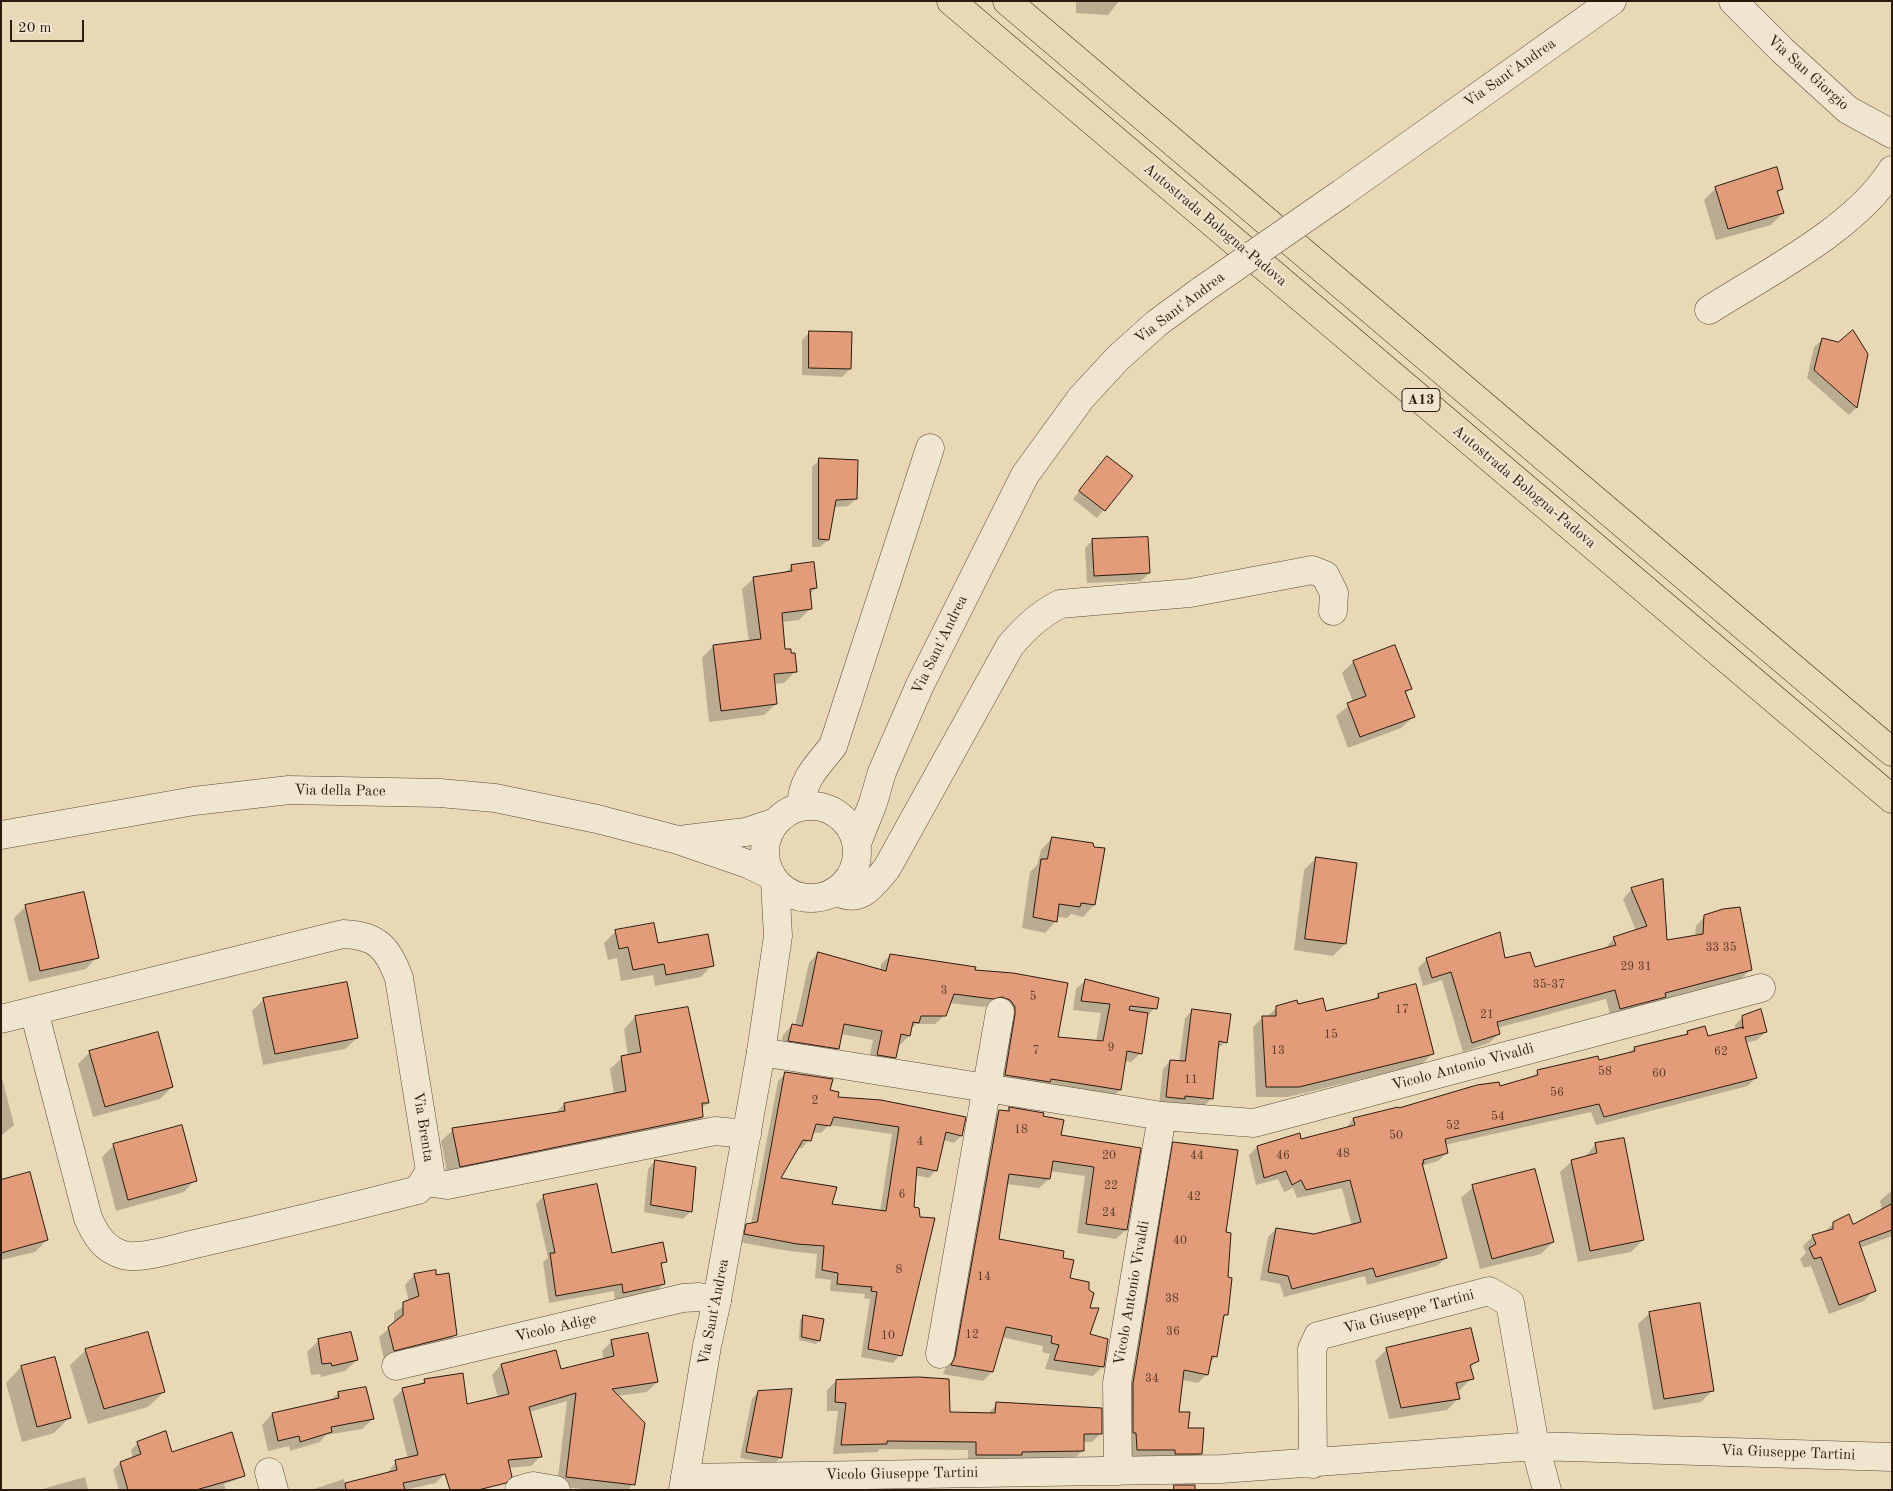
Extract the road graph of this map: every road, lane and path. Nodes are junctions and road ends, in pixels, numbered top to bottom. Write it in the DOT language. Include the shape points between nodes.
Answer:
graph roads {
  1 [pos="950,1"];
  2 [pos="1007,1"];
  3 [pos="1612,1"];
  4 [pos="1732,1"];
  5 [pos="1892,134"];
  6 [pos="1892,170"];
  7 [pos="1709,310"];
  8 [pos="930,448"];
  9 [pos="1333,611"];
  10 [pos="1892,752"];
  11 [pos="882,772"];
  12 [pos="1892,799"];
  13 [pos="815,807"];
  14 [pos="773,824"];
  15 [pos="1,835"];
  16 [pos="678,840"];
  17 [pos="857,843"];
  18 [pos="773,878"];
  19 [pos="825,895"];
  20 [pos="778,936"];
  21 [pos="1761,988"];
  22 [pos="34,1011"];
  23 [pos="1000,1012"];
  24 [pos="1,1020"];
  25 [pos="760,1052"];
  26 [pos="987,1089"];
  27 [pos="1162,1116"];
  28 [pos="747,1134"];
  29 [pos="425,1182"];
  30 [pos="717,1300"];
  31 [pos="940,1354"];
  32 [pos="396,1366"];
  33 [pos="1535,1446"];
  34 [pos="1892,1457"];
  35 [pos="1313,1464"];
  36 [pos="1118,1471"];
  37 [pos="684,1484"];
  38 [pos="519,1490"];
  39 [pos="556,1490"];
  40 [pos="1547,1490"];
  1 -- 12 [label="highway, Autostrada Bologna-Padova / A13"];
  2 -- 10 [label="highway, A13"];
  3 -- 11 [label="street, Via Sant'Andrea, bridge" via="1202,290 1157,323 1118,358 1081,398 1025,475 920,685"];
  4 -- 5 [label="street, Via San Giorgio" via="1848,110"];
  6 -- 7 [label="street" via="1879,191 1826,236"];
  8 -- 13 [label="street" via="833,746 807,779 801,795"];
  9 -- 19 [label="street" via="1334,593 1325,575 1312,570 1190,593 1060,604 1045,612 1029,624 1010,646 887,868 861,895"];
  11 -- 13 [label="street, Via Sant'Andrea" via="849,799"];
  11 -- 17 [label="street, Via Sant'Andrea"];
  13 -- 14 [label="street" via="790,810"];
  13 -- 17 [label="street" via="840,815 849,824"];
  14 -- 16 [label="street, Via della Pace" via="746,832"];
  14 -- 18 [label="street" via="766,840 765,854"];
  15 -- 16 [label="street, Via della Pace" via="194,801 289,790 440,792 495,798"];
  16 -- 18 [label="street, Via della Pace" via="748,864"];
  17 -- 19 [label="street" via="857,863 852,875"];
  18 -- 19 [label="street" via="794,895"];
  18 -- 20 [label="street, Via Sant'Andrea"];
  19 -- 20 [label="street" via="801,908"];
  20 -- 25 [label="street, Via Sant'Andrea"];
  21 -- 27 [label="street, Vicolo Antonio Vivaldi" via="1254,1123"];
  22 -- 24 [label="street, Via Brenta"];
  22 -- 29 [label="street, Via Brenta" via="88,1218 95,1235 108,1249 126,1256 154,1253 418,1190"];
  22 -- 29 [label="street, Via Brenta" via="343,934 357,934 375,941 389,954 399,978 430,1170"];
  23 -- 26 [label="street"];
  25 -- 26 [label="street, Vicolo Antonio Vivaldi"];
  25 -- 28 [label="street, Via Sant'Andrea"];
  26 -- 27 [label="street, Vicolo Antonio Vivaldi"];
  26 -- 31 [label="street"];
  27 -- 36 [label="street, Vicolo Antonio Vivaldi" via="1117,1383"];
  28 -- 29 [label="street" via="715,1131 447,1185"];
  28 -- 30 [label="street, Via Sant'Andrea"];
  30 -- 32 [label="street, Vicolo Adige" via="683,1298"];
  30 -- 37 [label="street, Via Sant'Andrea"];
  33 -- 34 [label="street, Via Giuseppe Tartini"];
  33 -- 35 [label="street, Via Giuseppe Tartini"];
  33 -- 35 [label="street, Via Giuseppe Tartini" via="1510,1303 1489,1290 1318,1336 1312,1349"];
  33 -- 40 [label="street"];
  35 -- 36 [label="street, Via Giuseppe Tartini"];
  36 -- 37 [label="street, Vicolo Giuseppe Tartini"];
  38 -- 39 [label="street" via="533,1486"];
}
